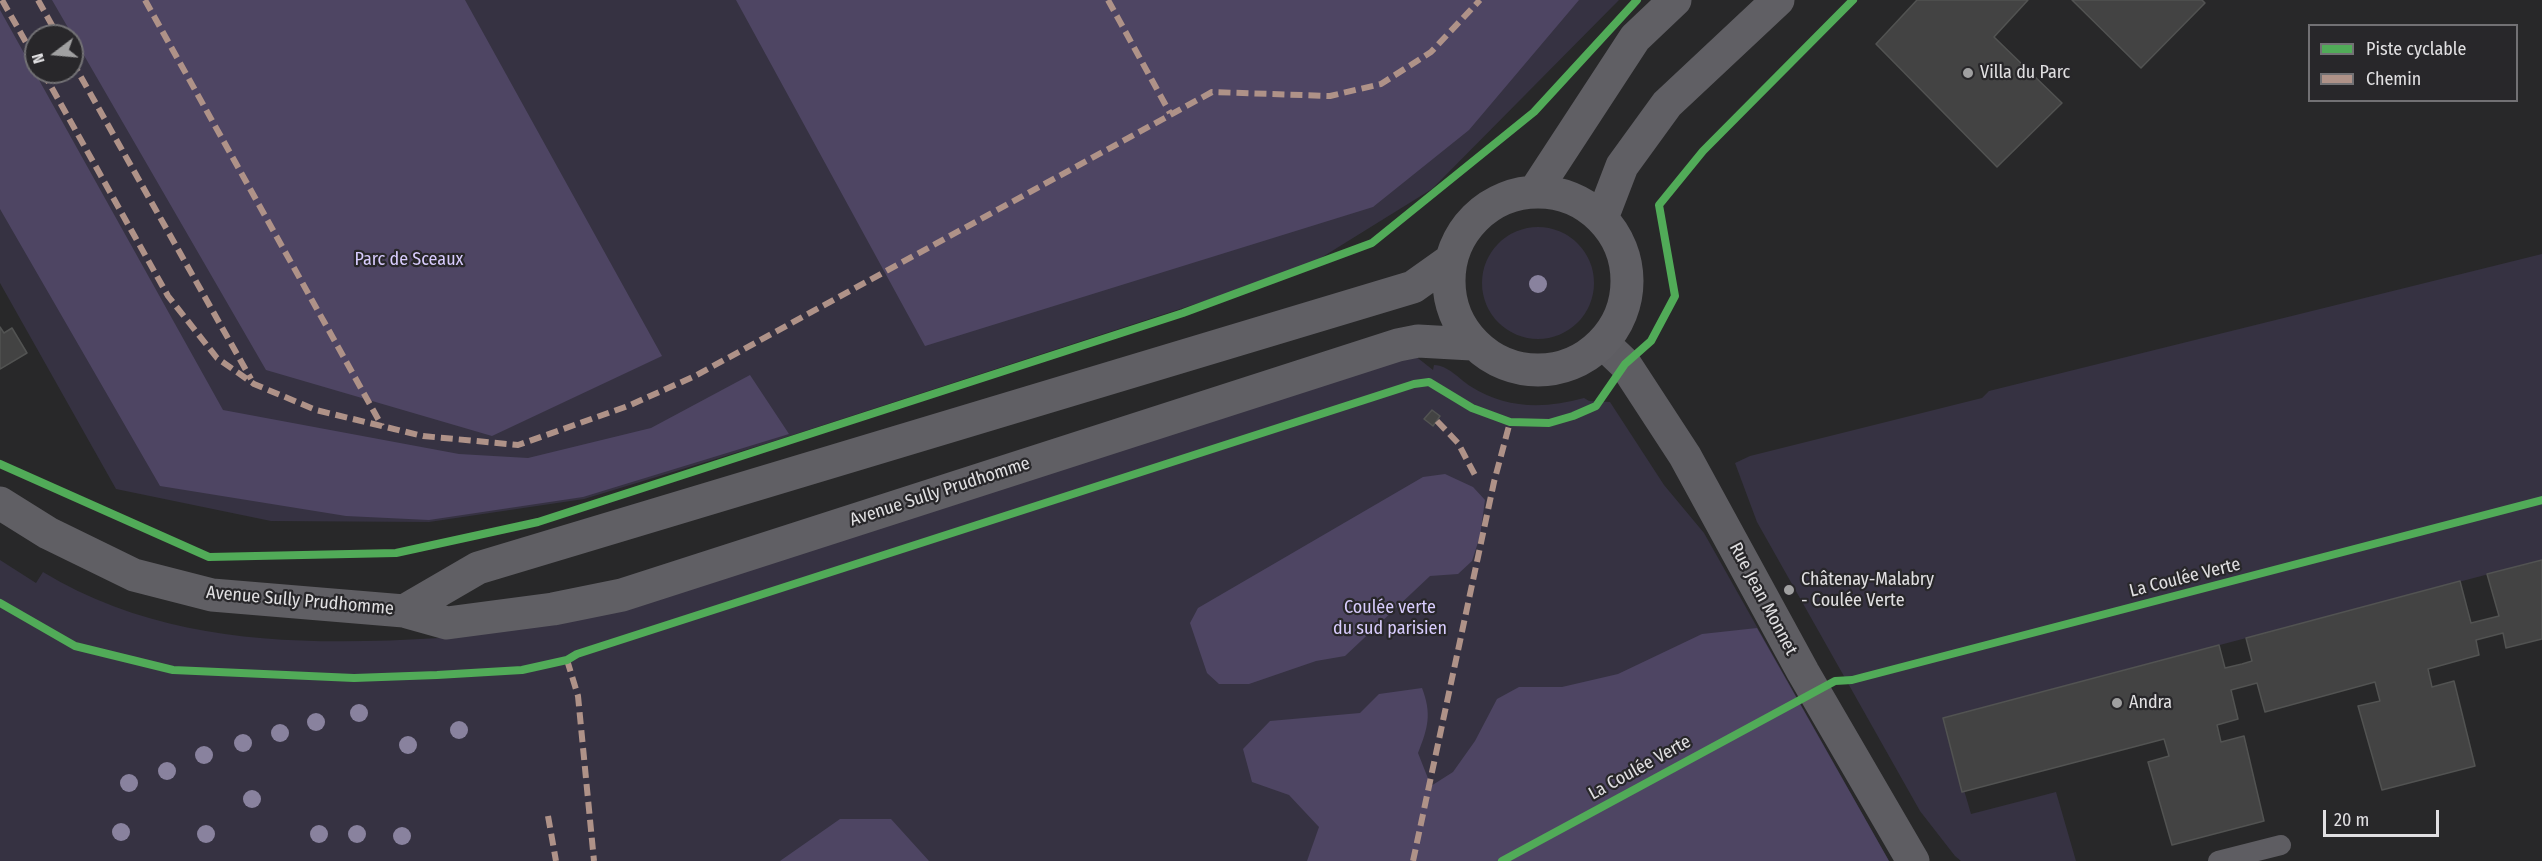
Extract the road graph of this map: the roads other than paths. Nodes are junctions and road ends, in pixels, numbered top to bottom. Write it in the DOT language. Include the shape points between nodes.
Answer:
graph roads {
  1 [pos="1675,0"];
  2 [pos="1778,0"];
  3 [pos="1535,191"];
  4 [pos="1602,218"];
  5 [pos="1451,260"];
  6 [pos="1472,344"];
  7 [pos="1604,344"];
  8 [pos="0,503"];
  9 [pos="404,611"];
  10 [pos="2282,844"];
  11 [pos="1913,861"];
  12 [pos="2218,861"];
  1 -- 3 [label="main road" via="1635,38"];
  2 -- 4 [label="main road" via="1667,104 1622,166"];
  3 -- 4 [label="main road" via="1582,202"];
  3 -- 5 [label="main road" via="1496,202 1474,218"];
  4 -- 7 [label="main road" via="1615,235 1623,256 1628,296 1620,320"];
  5 -- 6 [label="main road" via="1451,304"];
  5 -- 9 [label="main road, Avenue Sully Prudhomme" via="1413,287 478,568"];
  6 -- 7 [label="main road" via="1496,361 1528,372 1569,367"];
  6 -- 9 [label="main road, Avenue Sully Prudhomme" via="1418,340 1398,345 622,595 447,623"];
  7 -- 11 [label="street, Rue Jean Monnet" via="1625,363 1685,456 1803,672"];
  8 -- 9 [label="main road, Avenue Sully Prudhomme" via="48,532 145,578 212,596"];
  10 -- 12 [label="lane"];
}
